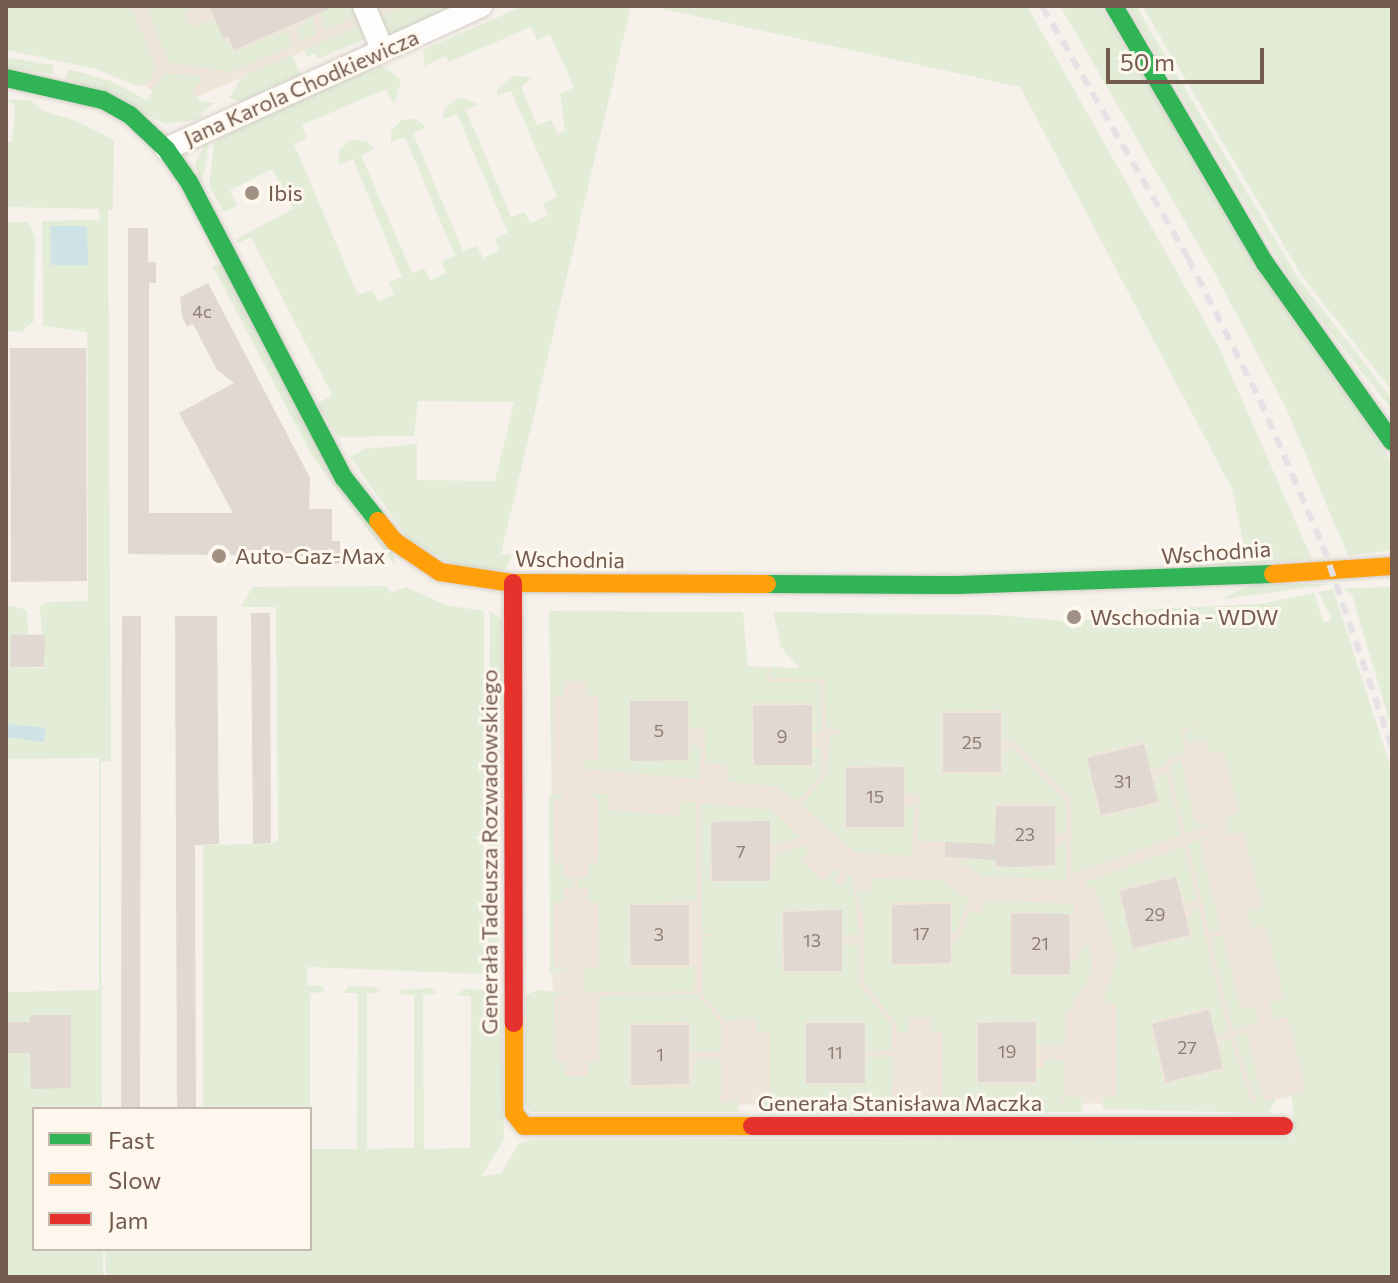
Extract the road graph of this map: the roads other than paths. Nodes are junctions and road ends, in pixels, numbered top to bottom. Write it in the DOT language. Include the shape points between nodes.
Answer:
graph roads {
  1 [pos="364,6"];
  2 [pos="481,6"];
  3 [pos="1114,6"];
  4 [pos="383,51"];
  5 [pos="6,78"];
  6 [pos="166,149"];
  7 [pos="1322,344"];
  8 [pos="1392,417"];
  9 [pos="1392,442"];
  10 [pos="1392,566"];
  11 [pos="513,583"];
  12 [pos="518,1121"];
  13 [pos="1284,1126"];
  1 -- 4 [label="street"];
  2 -- 4 [label="street, Jana Karola Chodkiewicza"];
  3 -- 7 [label="street" via="1265,263"];
  4 -- 6 [label="street, Jana Karola Chodkiewicza"];
  5 -- 6 [label="street, Wschodnia" via="103,100 130,115"];
  6 -- 11 [label="street, Wschodnia" via="189,182 329,453 368,511 427,566 458,578"];
  7 -- 8 [label="street"];
  7 -- 9 [label="street"];
  10 -- 11 [label="street, Wschodnia" via="1077,583"];
  11 -- 12 [label="street, Generała Tadeusza Rozwadowskiego"];
  12 -- 13 [label="street, Generała Stanisława Maczka" via="532,1129"];
}
